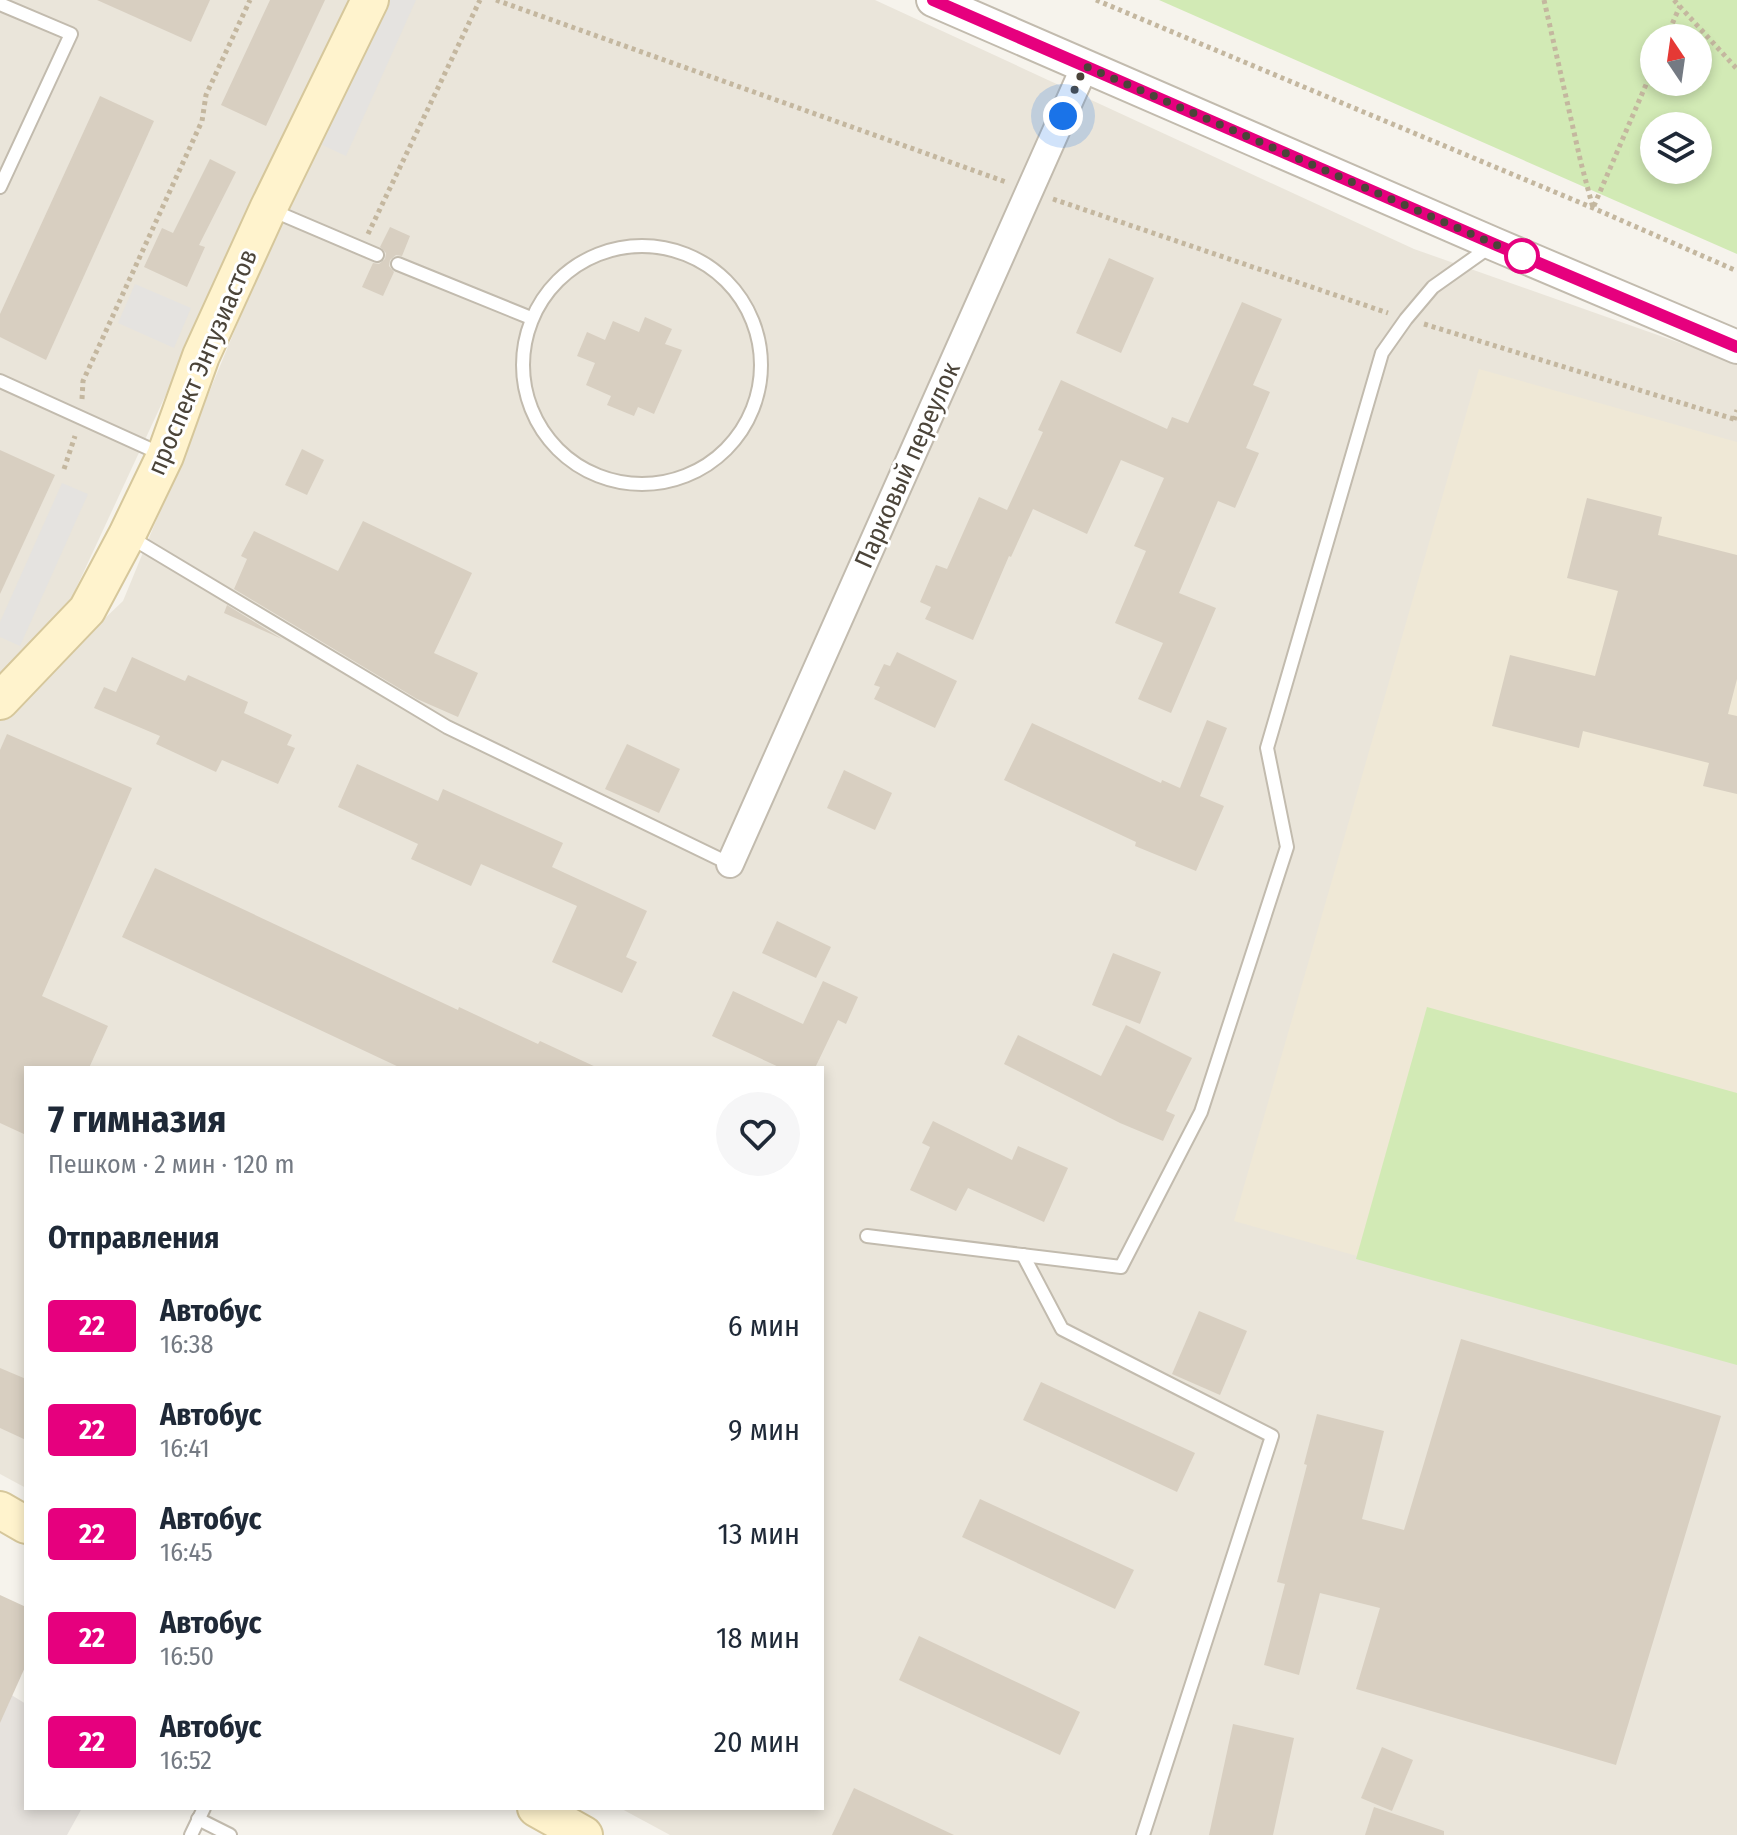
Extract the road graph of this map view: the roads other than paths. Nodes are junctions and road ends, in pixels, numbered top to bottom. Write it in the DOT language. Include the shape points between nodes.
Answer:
graph roads {
  1 [pos="370,0"];
  2 [pos="933,0"];
  3 [pos="0,4"];
  4 [pos="1085,66"];
  5 [pos="0,187"];
  6 [pos="268,209"];
  7 [pos="1494,244"];
  8 [pos="377,255"];
  9 [pos="398,264"];
  10 [pos="531,318"];
  11 [pos="1737,347"];
  12 [pos="0,381"];
  13 [pos="165,456"];
  14 [pos="127,535"];
  15 [pos="0,701"];
  16 [pos="730,864"];
  17 [pos="867,1236"];
  18 [pos="1023,1255"];
  19 [pos="0,1510"];
  20 [pos="24,1524"];
  21 [pos="540,1810"];
  22 [pos="201,1814"];
  23 [pos="191,1835"];
  24 [pos="230,1835"];
  25 [pos="584,1835"];
  26 [pos="1143,1835"];
  1 -- 6 [label="main road, проспект Энтузиастов"];
  2 -- 4 [label="street"];
  3 -- 5 [label="lane" via="71,34"];
  4 -- 7 [label="street"];
  4 -- 16 [label="street, Парковый переулок"];
  6 -- 8 [label="lane"];
  6 -- 13 [label="main road, проспект Энтузиастов" via="201,356"];
  7 -- 11 [label="street"];
  7 -- 18 [label="lane" via="1433,287 1382,353 1267,748 1287,847 1201,1112 1121,1267"];
  9 -- 10 [label="lane"];
  10 -- 10 [label="lane" via="555,284 591,259 627,247 671,247 699,256 740,297 754,327 761,357 759,389 747,420 704,467 677,479 646,486 611,483 580,469 532,418 523,377"];
  12 -- 13 [label="lane"];
  13 -- 14 [label="main road, проспект Энтузиастов"];
  14 -- 15 [label="main road, проспект Энтузиастов" via="87,610"];
  14 -- 16 [label="lane" via="447,727"];
  17 -- 18 [label="lane"];
  18 -- 26 [label="lane" via="1062,1329 1272,1436"];
  19 -- 20 [label="main road"];
  21 -- 25 [label="main road"];
  22 -- 23 [label="lane"];
  22 -- 24 [label="lane"];
}
